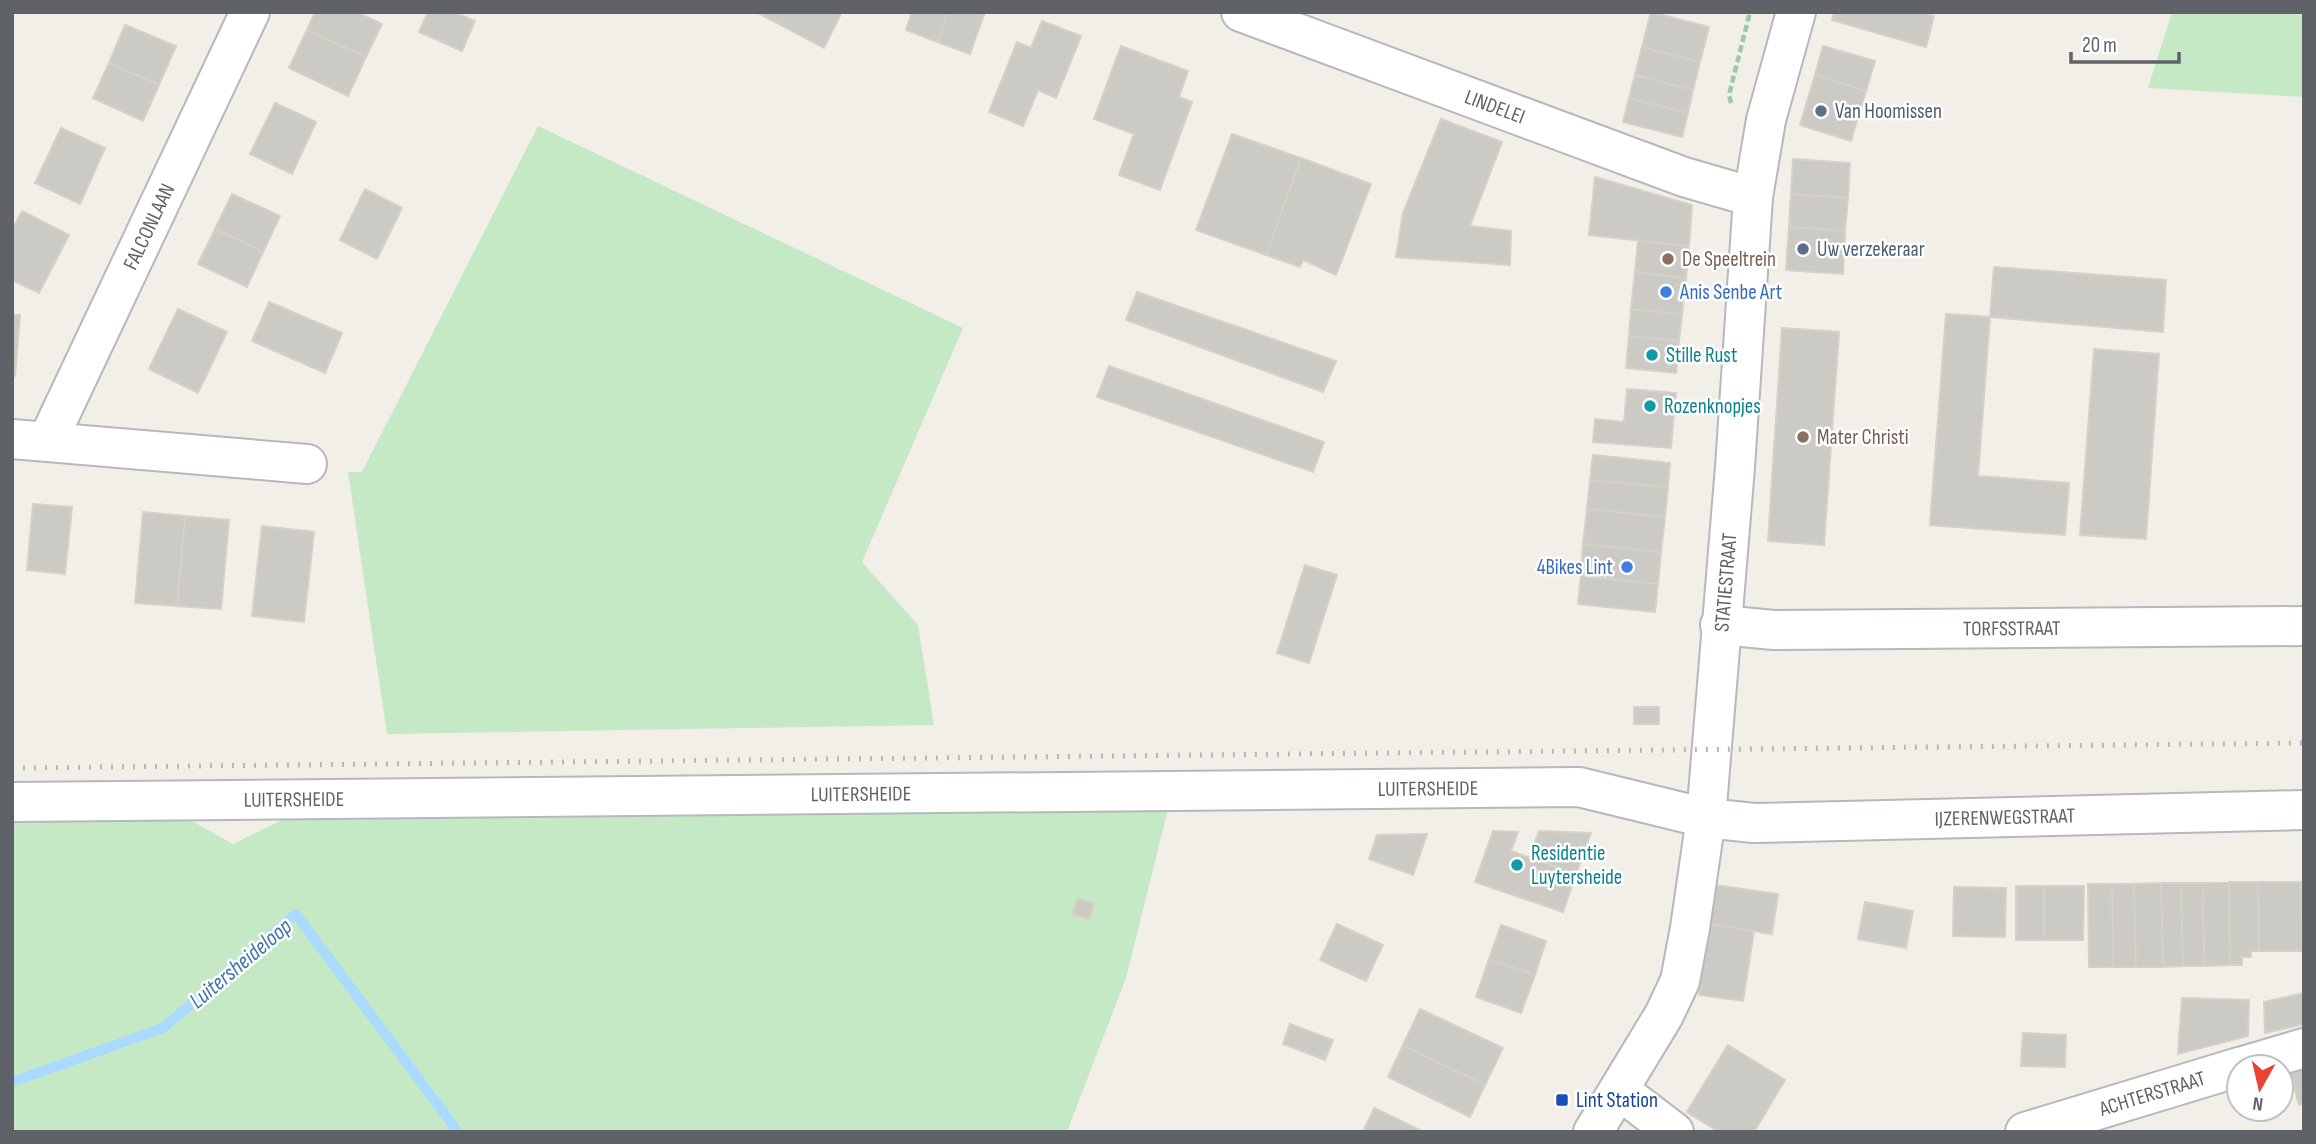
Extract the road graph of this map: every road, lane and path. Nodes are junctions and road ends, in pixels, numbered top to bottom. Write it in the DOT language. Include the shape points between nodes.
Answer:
graph roads {
  1 [pos="250,12"];
  2 [pos="1241,12"];
  3 [pos="1796,12"];
  4 [pos="1752,197"];
  5 [pos="30,440"];
  6 [pos="307,464"];
  7 [pos="1720,625"];
  8 [pos="2304,626"];
  9 [pos="12,803"];
  10 [pos="2304,810"];
  11 [pos="1706,818"];
  12 [pos="2304,1048"];
  13 [pos="2287,1053"];
  14 [pos="2225,1071"];
  15 [pos="1619,1090"];
  16 [pos="1593,1132"];
  17 [pos="1674,1132"];
  18 [pos="2025,1132"];
  1 -- 5 [label="street, FALCONLAAN"];
  2 -- 4 [label="street, LINDELEI" via="1672,172"];
  3 -- 4 [label="street, STATIESTRAAT" via="1766,120"];
  4 -- 7 [label="street, STATIESTRAAT"];
  5 -- 6 [label="street, FALCONLAAN"];
  7 -- 8 [label="street, TORFSSTRAAT" via="1774,630"];
  7 -- 11 [label="street, STATIESTRAAT"];
  9 -- 11 [label="street, LUITERSHEIDE" via="1579,787"];
  10 -- 11 [label="street, IJZERENWEGSTRAAT" via="1754,823"];
  11 -- 15 [label="street, STATIESTRAAT" via="1680,981"];
  12 -- 13 [label="street, ACHTERSTRAAT"];
  14 -- 18 [label="street, ACHTERSTRAAT"];
  15 -- 16 [label="street, STATIESTRAAT"];
  15 -- 17 [label="street"];
}
